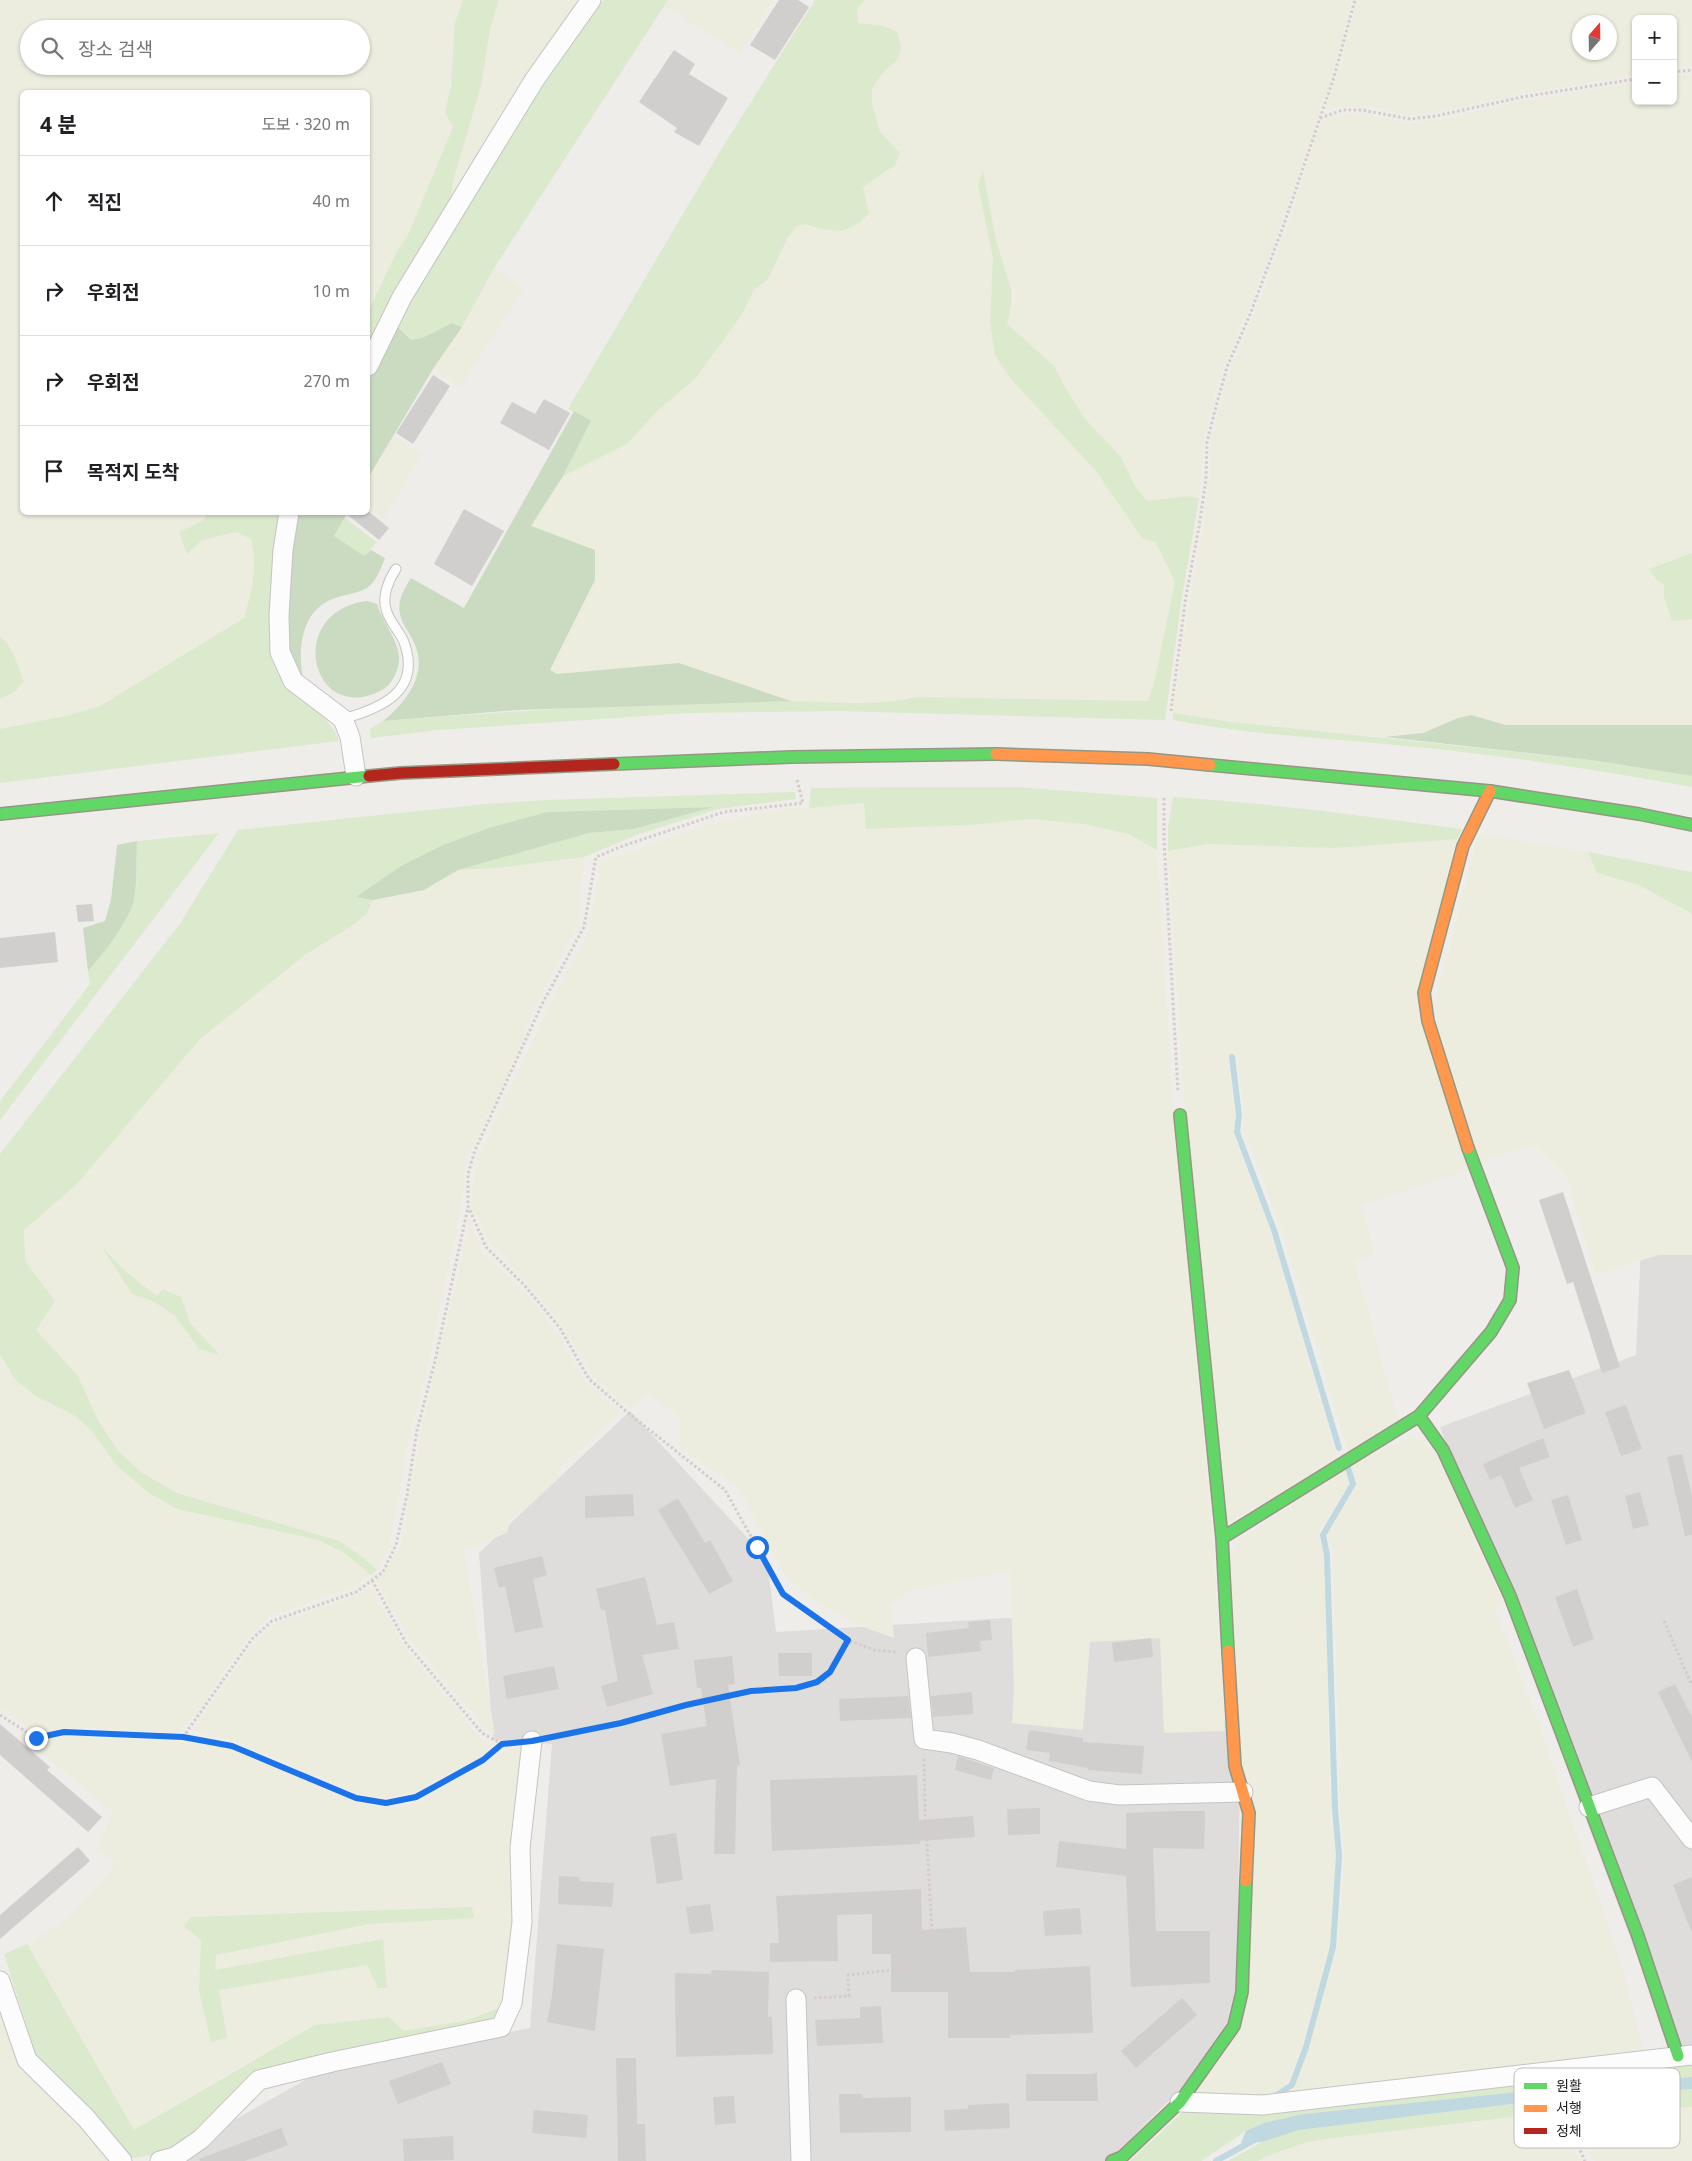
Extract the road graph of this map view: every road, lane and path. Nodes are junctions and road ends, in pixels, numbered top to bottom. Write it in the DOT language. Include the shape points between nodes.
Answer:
graph roads {
  1 [pos="591,0"];
  2 [pos="1355,0"];
  3 [pos="1692,70"];
  4 [pos="1677,72"];
  5 [pos="1632,80"];
  6 [pos="1320,118"];
  7 [pos="370,362"];
  8 [pos="289,515"];
  9 [pos="396,569"];
  10 [pos="1171,711"];
  11 [pos="343,719"];
  12 [pos="791,758"];
  13 [pos="356,776"];
  14 [pos="1490,791"];
  15 [pos="1164,798"];
  16 [pos="0,814"];
  17 [pos="1692,825"];
  18 [pos="1180,1115"];
  19 [pos="468,1206"];
  20 [pos="1419,1416"];
  21 [pos="1222,1538"];
  22 [pos="372,1580"];
  23 [pos="1664,1621"];
  24 [pos="848,1640"];
  25 [pos="916,1658"];
  26 [pos="1692,1686"];
  27 [pos="0,1715"];
  28 [pos="183,1737"];
  29 [pos="924,1739"];
  30 [pos="532,1741"];
  31 [pos="502,1744"];
  32 [pos="1243,1792"];
  33 [pos="1589,1807"];
  34 [pos="1692,1839"];
  35 [pos="0,1981"];
  36 [pos="796,1999"];
  37 [pos="1685,2056"];
  38 [pos="1580,2068"];
  39 [pos="1514,2075"];
  40 [pos="1180,2102"];
  41 [pos="1579,2148"];
  42 [pos="122,2161"];
  43 [pos="160,2161"];
  44 [pos="801,2161"];
  45 [pos="1112,2161"];
  46 [pos="1584,2161"];
  1 -- 7 [label="street" via="535,79 489,154 402,297"];
  2 -- 6 [label="path"];
  3 -- 4 [label="path"];
  5 -- 6 [label="path" via="1436,116 1410,119 1362,110 1343,110"];
  6 -- 10 [label="path" via="1284,224 1227,367 1214,414 1207,442 1200,527 1186,596"];
  8 -- 11 [label="street" via="283,550 280,652 293,680"];
  9 -- 11 [label="lane" via="388,581 385,607 403,641 410,665 404,682 394,697 381,707"];
  11 -- 13 [label="street" via="350,737"];
  12 -- 13 [label="main road"];
  12 -- 14 [label="main road" via="968,753 1148,759"];
  12 -- 19 [label="path" via="803,802 724,812 596,857 584,927 542,1004 475,1150 468,1174"];
  13 -- 16 [label="main road"];
  14 -- 17 [label="main road"];
  14 -- 20 [label="main road" via="1463,846 1424,993 1428,1021 1474,1166 1513,1268 1510,1300 1491,1332"];
  15 -- 18 [label="path"];
  18 -- 21 [label="main road"];
  19 -- 22 [label="path" via="417,1430 396,1545 383,1572"];
  19 -- 24 [label="path" via="486,1247 560,1328 589,1379 725,1490 783,1594"];
  20 -- 21 [label="main road"];
  20 -- 33 [label="main road" via="1442,1450 1510,1596"];
  21 -- 32 [label="main road" via="1235,1766"];
  22 -- 28 [label="path" via="356,1592 272,1621 252,1639"];
  22 -- 31 [label="path" via="406,1643 482,1733"];
  23 -- 26 [label="path"];
  24 -- 25 [label="path" via="873,1650 898,1652"];
  24 -- 30 [label="path" via="830,1672 817,1682 796,1688 751,1691"];
  25 -- 29 [label="street"];
  27 -- 28 [label="path" via="36,1738 64,1732"];
  28 -- 31 [label="path" via="232,1746 356,1798 386,1803 416,1797 483,1760"];
  29 -- 32 [label="street" via="952,1742 978,1750 1089,1791 1119,1795"];
  29 -- 36 [label="path" via="934,1963 848,1975 849,1996"];
  30 -- 31 [label="path"];
  30 -- 43 [label="street" via="520,1848 522,1922 512,2003 502,2027 259,2080 201,2139 175,2157"];
  32 -- 40 [label="main road" via="1249,1813 1242,1992 1234,2026"];
  33 -- 34 [label="street" via="1652,1786"];
  33 -- 37 [label="main road"];
  35 -- 42 [label="street" via="27,2060 86,2118"];
  36 -- 44 [label="street"];
  37 -- 38 [label="street"];
  39 -- 40 [label="street" via="1263,2104"];
  40 -- 45 [label="main road" via="1122,2156"];
  41 -- 46 [label="path"];
}
